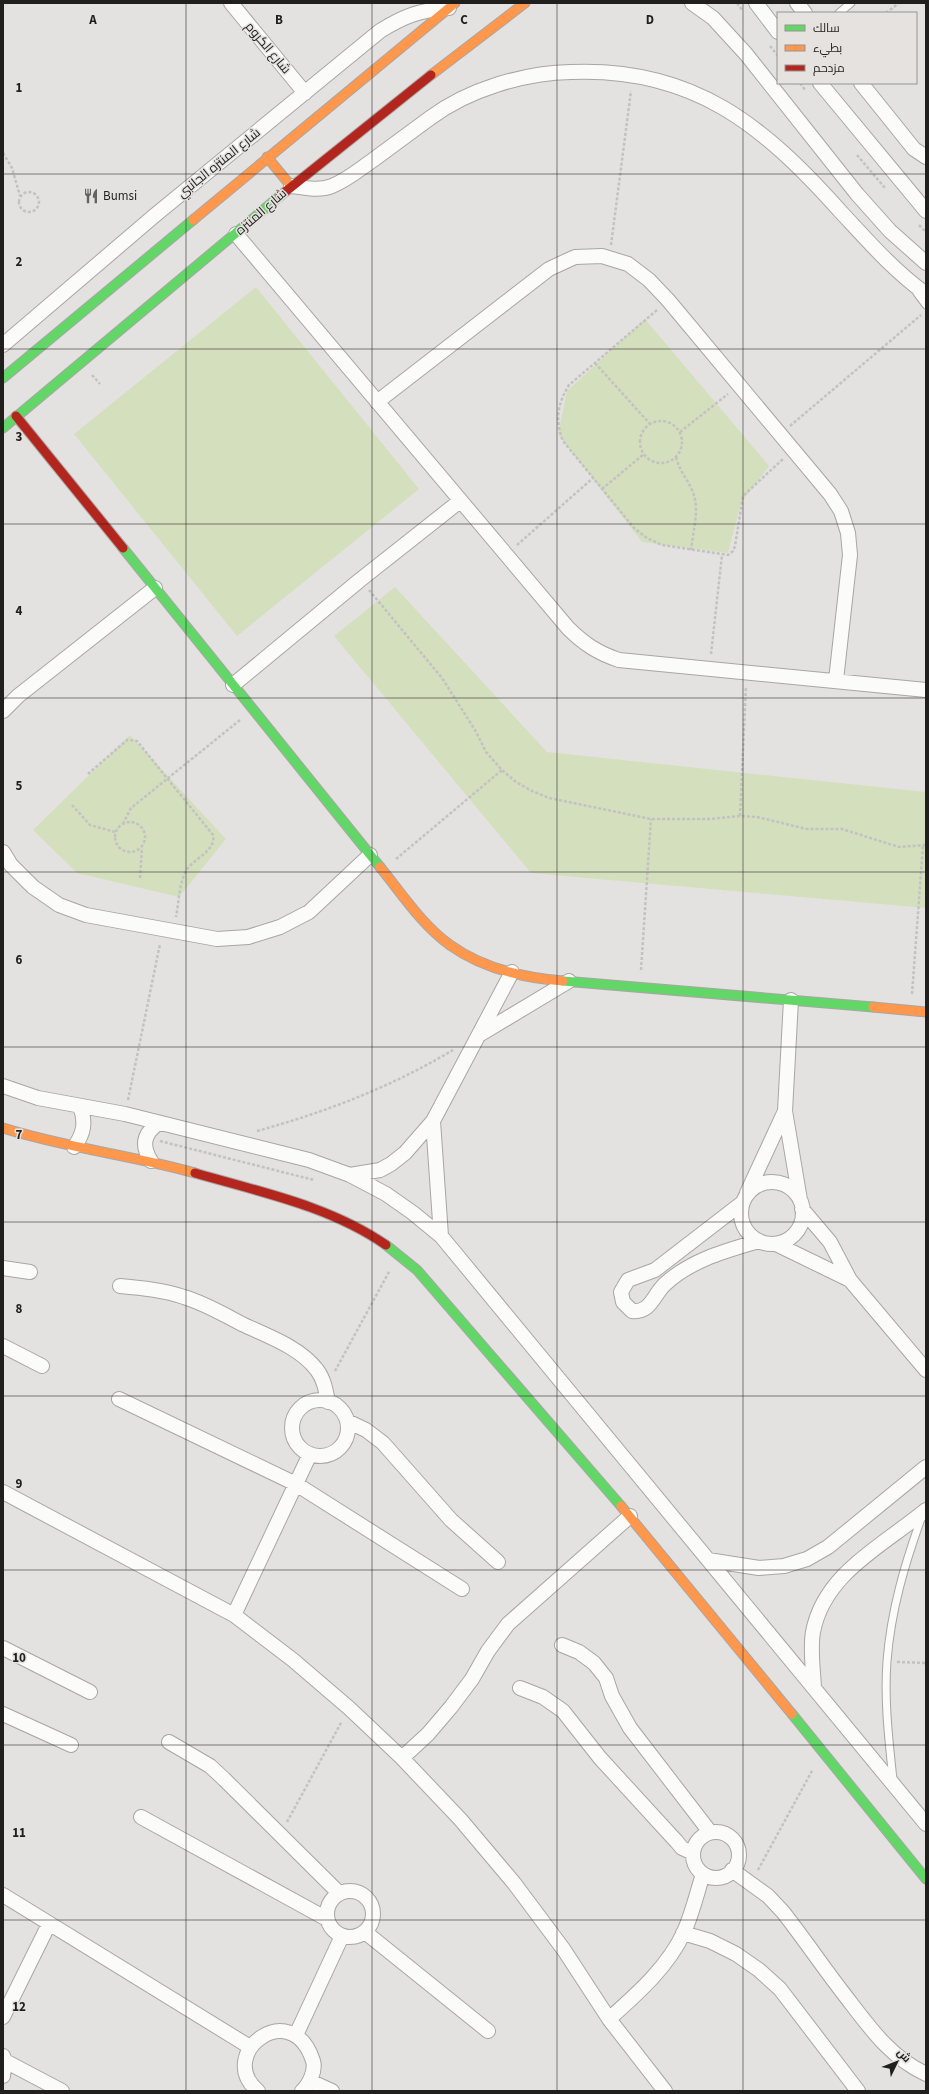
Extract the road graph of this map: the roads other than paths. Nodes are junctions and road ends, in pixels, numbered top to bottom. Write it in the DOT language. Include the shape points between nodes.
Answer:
graph roads {
  1 [pos="231,3"];
  2 [pos="525,3"];
  3 [pos="692,3"];
  4 [pos="756,3"];
  5 [pos="797,3"];
  6 [pos="851,3"];
  7 [pos="452,5"];
  8 [pos="804,12"];
  9 [pos="840,12"];
  10 [pos="777,31"];
  11 [pos="821,84"];
  12 [pos="862,84"];
  13 [pos="305,93"];
  14 [pos="926,156"];
  15 [pos="267,157"];
  16 [pos="291,186"];
  17 [pos="857,194"];
  18 [pos="839,209"];
  19 [pos="926,210"];
  20 [pos="236,234"];
  21 [pos="926,263"];
  22 [pos="910,282"];
  23 [pos="926,294"];
  24 [pos="926,305"];
  25 [pos="3,346"];
  26 [pos="3,378"];
  27 [pos="377,402"];
  28 [pos="16,416"];
  29 [pos="3,428"];
  30 [pos="460,501"];
  31 [pos="155,588"];
  32 [pos="836,680"];
  33 [pos="232,685"];
  34 [pos="926,690"];
  35 [pos="3,711"];
  36 [pos="3,852"];
  37 [pos="370,855"];
  38 [pos="512,972"];
  39 [pos="569,981"];
  40 [pos="791,1000"];
  41 [pos="926,1012"];
  42 [pos="479,1035"];
  43 [pos="3,1086"];
  44 [pos="80,1106"];
  45 [pos="785,1111"];
  46 [pos="433,1121"];
  47 [pos="160,1123"];
  48 [pos="3,1128"];
  49 [pos="74,1147"];
  50 [pos="150,1161"];
  51 [pos="350,1175"];
  52 [pos="744,1198"];
  53 [pos="801,1204"];
  54 [pos="441,1236"];
  55 [pos="758,1241"];
  56 [pos="776,1244"];
  57 [pos="3,1268"];
  58 [pos="654,1270"];
  59 [pos="30,1272"];
  60 [pos="850,1280"];
  61 [pos="664,1285"];
  62 [pos="120,1286"];
  63 [pos="3,1346"];
  64 [pos="42,1366"];
  65 [pos="926,1370"];
  66 [pos="119,1399"];
  67 [pos="328,1402"];
  68 [pos="347,1421"];
  69 [pos="310,1454"];
  70 [pos="926,1467"];
  71 [pos="296,1484"];
  72 [pos="3,1492"];
  73 [pos="925,1510"];
  74 [pos="630,1516"];
  75 [pos="708,1560"];
  76 [pos="498,1562"];
  77 [pos="462,1589"];
  78 [pos="234,1615"];
  79 [pos="562,1645"];
  80 [pos="3,1648"];
  81 [pos="814,1687"];
  82 [pos="520,1688"];
  83 [pos="90,1692"];
  84 [pos="3,1714"];
  85 [pos="169,1742"];
  86 [pos="71,1745"];
  87 [pos="402,1758"];
  88 [pos="894,1786"];
  89 [pos="141,1817"];
  90 [pos="926,1824"];
  91 [pos="710,1832"];
  92 [pos="693,1854"];
  93 [pos="732,1870"];
  94 [pos="703,1874"];
  95 [pos="926,1879"];
  96 [pos="339,1893"];
  97 [pos="3,1895"];
  98 [pos="327,1919"];
  99 [pos="49,1924"];
  100 [pos="365,1932"];
  101 [pos="684,1933"];
  102 [pos="342,1936"];
  103 [pos="3,2017"];
  104 [pos="610,2019"];
  105 [pos="488,2031"];
  106 [pos="296,2035"];
  107 [pos="250,2047"];
  108 [pos="4,2058"];
  109 [pos="926,2074"];
  110 [pos="3,2076"];
  111 [pos="306,2086"];
  112 [pos="62,2091"];
  113 [pos="258,2091"];
  114 [pos="332,2091"];
  115 [pos="665,2091"];
  116 [pos="858,2091"];
  1 -- 13 [label="street, شارع الكروم"];
  2 -- 16 [label="street, شارع المنتزه"];
  3 -- 17 [label="street" via="713,18 746,54"];
  4 -- 10 [label="street"];
  5 -- 8 [label="street"];
  6 -- 9 [label="lane"];
  7 -- 13 [label="street, شارع المنتزه الجانبي" via="424,10 401,18 380,31"];
  7 -- 15 [label="street"];
  11 -- 19 [label="street"];
  12 -- 14 [label="street" via="914,149"];
  13 -- 25 [label="street, شارع المنتزه الجانبي" via="154,216"];
  15 -- 16 [label="street"];
  15 -- 26 [label="street"];
  16 -- 18 [label="street" via="311,189 330,186 348,177 440,110 481,91 518,79 556,72 595,71 633,75 672,84 710,99 745,120 776,145"];
  16 -- 20 [label="street, شارع المنتزه"];
  17 -- 18 [label="street"];
  17 -- 21 [label="street" via="890,231"];
  18 -- 22 [label="street" via="873,247"];
  20 -- 27 [label="street"];
  20 -- 28 [label="street, شارع المنتزه"];
  22 -- 23 [label="street"];
  22 -- 24 [label="lane"];
  27 -- 30 [label="street"];
  27 -- 32 [label="street" via="549,269 575,257 602,256 628,264 649,280 668,300 794,450 841,511 848,533 850,556"];
  28 -- 29 [label="street, شارع المنتزه"];
  28 -- 31 [label="street"];
  30 -- 32 [label="street" via="568,628 582,643 600,653 619,660"];
  30 -- 33 [label="street"];
  31 -- 33 [label="street"];
  31 -- 35 [label="street" via="28,688"];
  32 -- 34 [label="street"];
  33 -- 37 [label="street"];
  36 -- 37 [label="street" via="11,865 33,887 58,905 86,915 217,939 248,937 280,927 309,912"];
  37 -- 38 [label="street" via="426,923 451,946 481,962"];
  38 -- 39 [label="street" via="540,979"];
  38 -- 42 [label="street"];
  39 -- 40 [label="street"];
  39 -- 42 [label="street"];
  40 -- 41 [label="street"];
  40 -- 45 [label="street"];
  42 -- 46 [label="street"];
  43 -- 44 [label="street" via="38,1098"];
  44 -- 47 [label="street"];
  44 -- 49 [label="street" via="84,1128 81,1138"];
  45 -- 52 [label="street"];
  45 -- 53 [label="street"];
  46 -- 51 [label="street" via="405,1153 391,1164 380,1170"];
  46 -- 54 [label="street"];
  47 -- 50 [label="street" via="150,1129 145,1140 145,1151"];
  47 -- 51 [label="street" via="309,1160"];
  48 -- 49 [label="street"];
  49 -- 50 [label="street"];
  50 -- 74 [label="street" via="331,1214 355,1224 399,1253 417,1270"];
  51 -- 54 [label="street" via="386,1194"];
  52 -- 53 [label="street" via="755,1187 775,1182 794,1191"];
  52 -- 55 [label="street" via="741,1214 743,1225"];
  52 -- 58 [label="street"];
  53 -- 56 [label="street" via="799,1228 785,1241"];
  53 -- 60 [label="street" via="830,1242"];
  54 -- 75 [label="street"];
  55 -- 56 [label="street"];
  55 -- 61 [label="street" via="708,1257"];
  56 -- 60 [label="street"];
  57 -- 59 [label="street"];
  58 -- 61 [label="street"];
  58 -- 61 [label="street" via="628,1280 621,1292 623,1302 632,1311 644,1310"];
  60 -- 65 [label="street"];
  62 -- 67 [label="street" via="164,1291 185,1297 305,1357 318,1371 326,1387"];
  63 -- 64 [label="street"];
  66 -- 71 [label="street"];
  67 -- 68 [label="street" via="340,1409"];
  67 -- 69 [label="street" via="318,1400 307,1403 298,1410 293,1419 294,1440 300,1449"];
  68 -- 69 [label="street" via="348,1430 342,1446 327,1455"];
  68 -- 76 [label="street" via="366,1430 383,1443 451,1520"];
  69 -- 71 [label="street"];
  70 -- 75 [label="street" via="828,1547 807,1559 784,1566 759,1568"];
  71 -- 77 [label="street"];
  71 -- 78 [label="street"];
  72 -- 78 [label="street"];
  73 -- 81 [label="street" via="851,1568 833,1586 820,1608 813,1632"];
  73 -- 88 [label="lane" via="902,1574 887,1662 887,1719"];
  74 -- 87 [label="street" via="508,1624 451,1707 428,1734"];
  74 -- 95 [label="street"];
  75 -- 81 [label="street"];
  78 -- 87 [label="street" via="293,1660"];
  79 -- 91 [label="street" via="579,1652 594,1663 606,1678 612,1696 630,1728"];
  80 -- 83 [label="street"];
  81 -- 88 [label="street"];
  82 -- 92 [label="street" via="543,1697 563,1711 600,1758 682,1848"];
  84 -- 86 [label="street"];
  85 -- 96 [label="street" via="210,1766"];
  87 -- 104 [label="street" via="460,1819 514,1883 564,1950"];
  88 -- 90 [label="street"];
  89 -- 98 [label="street"];
  91 -- 92 [label="street" via="698,1840"];
  91 -- 93 [label="street" via="724,1834 735,1843 738,1857"];
  92 -- 94 [label="street" via="695,1865"];
  93 -- 94 [label="street" via="716,1878"];
  93 -- 109 [label="street" via="751,1882 783,1912 871,2029 891,2051"];
  94 -- 101 [label="street"];
  96 -- 98 [label="street" via="331,1899 326,1909"];
  96 -- 100 [label="street" via="353,1891 366,1897 372,1905 371,1924"];
  97 -- 99 [label="street"];
  98 -- 102 [label="street" via="332,1930"];
  99 -- 103 [label="street"];
  99 -- 107 [label="street"];
  100 -- 102 [label="street" via="354,1937"];
  100 -- 105 [label="street"];
  101 -- 104 [label="street" via="663,1965 638,1994"];
  101 -- 116 [label="street" via="710,1941 736,1954 780,1989"];
  102 -- 106 [label="street"];
  104 -- 115 [label="street"];
  106 -- 107 [label="street" via="284,2031 271,2032 259,2037"];
  106 -- 111 [label="street" via="308,2047 314,2064"];
  107 -- 113 [label="street" via="245,2060 246,2074 252,2086"];
  108 -- 110 [label="street"];
  108 -- 112 [label="street"];
  111 -- 114 [label="street"];
}
